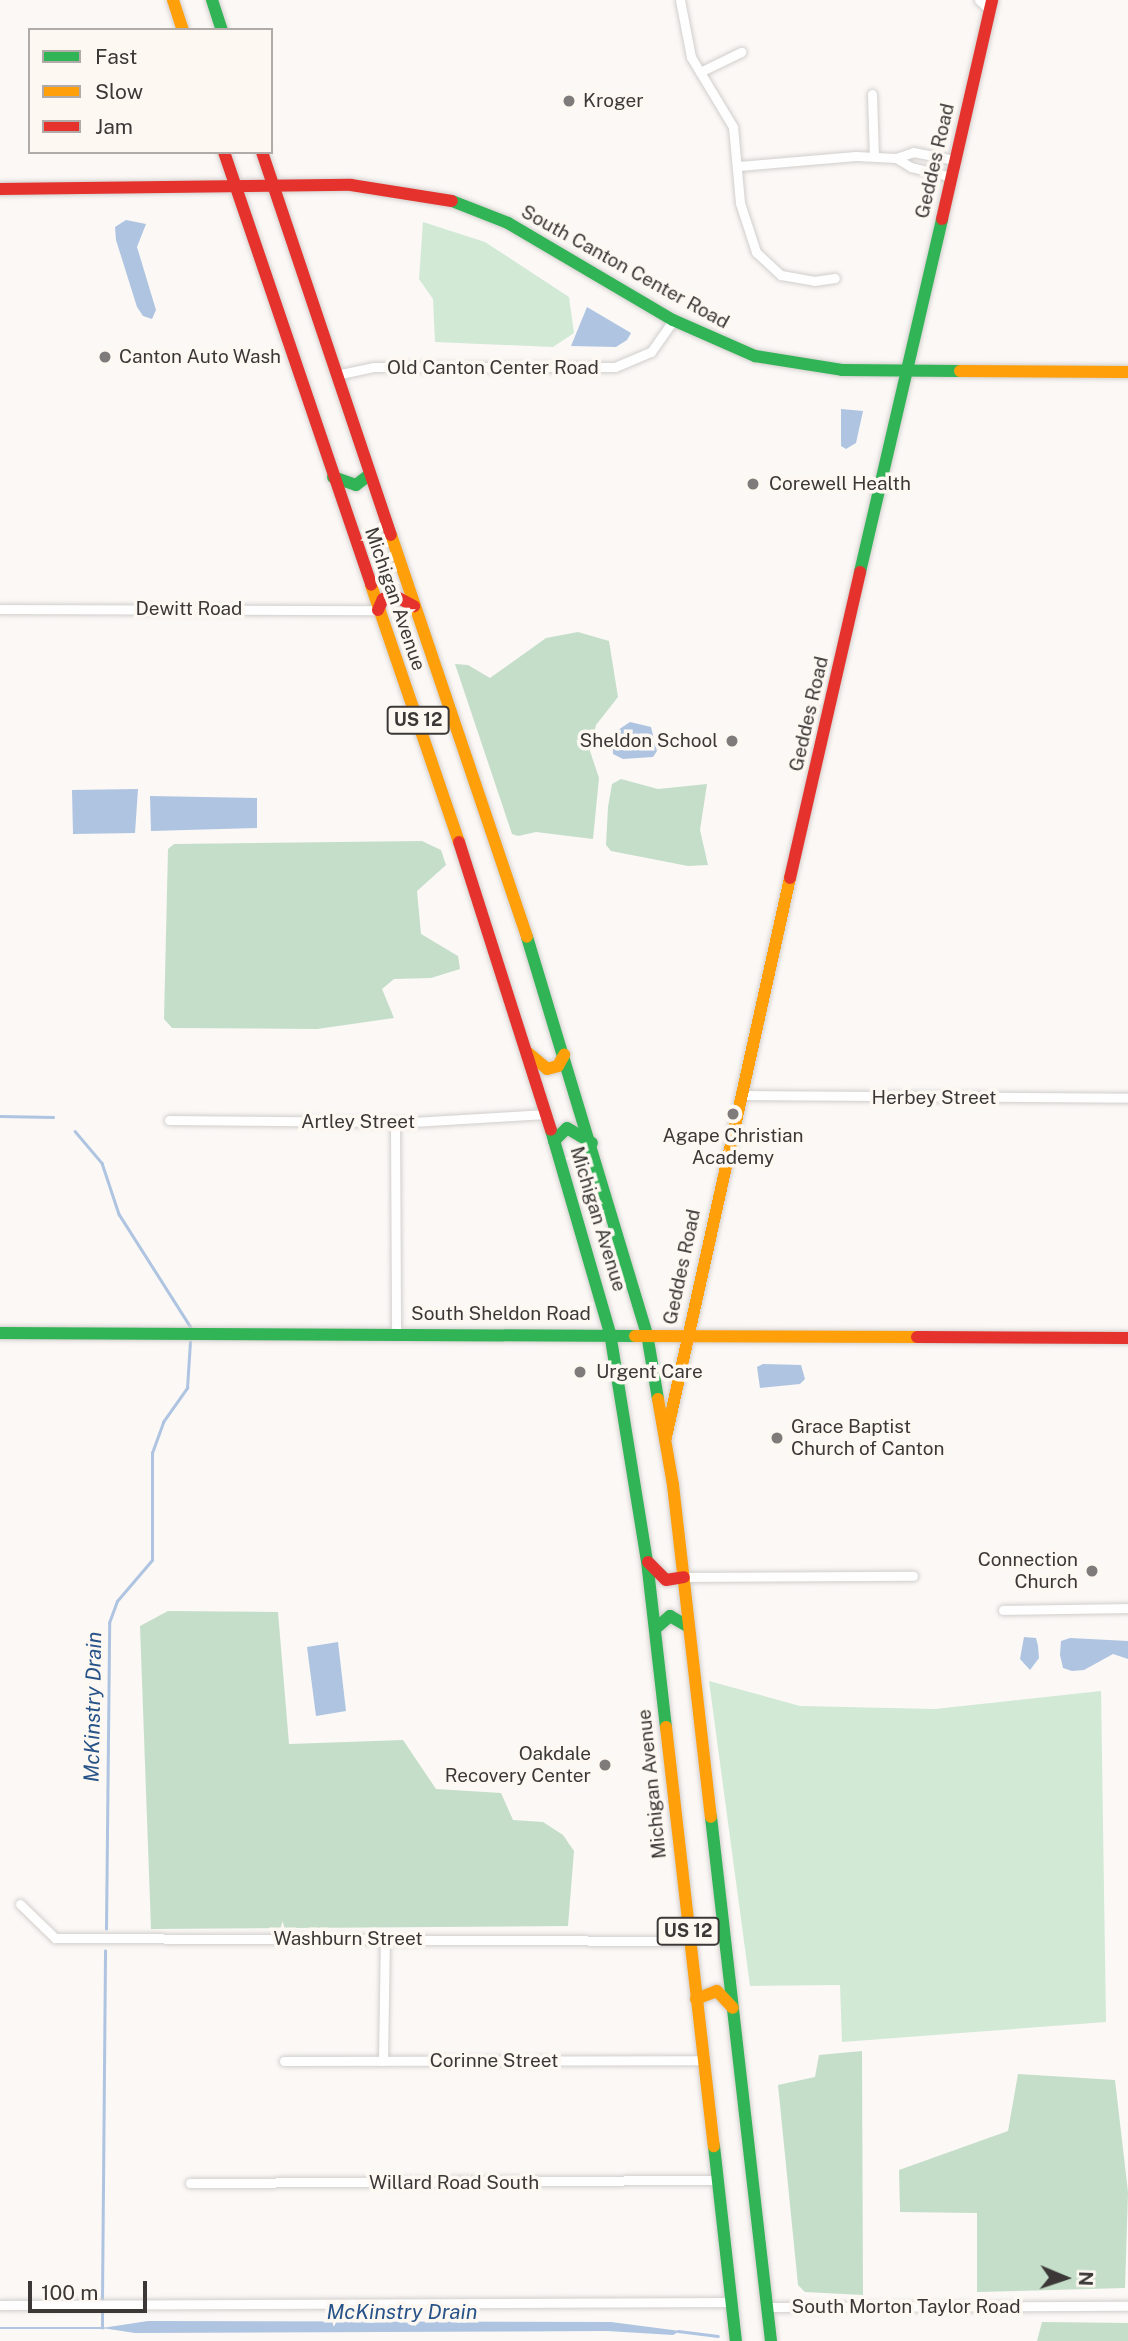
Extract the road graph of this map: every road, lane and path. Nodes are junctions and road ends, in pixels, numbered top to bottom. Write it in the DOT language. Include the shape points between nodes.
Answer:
graph roads {
  1 [pos="173,0"];
  2 [pos="212,0"];
  3 [pos="680,0"];
  4 [pos="979,0"];
  5 [pos="991,5"];
  6 [pos="182,28"];
  7 [pos="221,28"];
  8 [pos="741,52"];
  9 [pos="700,72"];
  10 [pos="872,94"];
  11 [pos="224,154"];
  12 [pos="263,154"];
  13 [pos="874,156"];
  14 [pos="896,158"];
  15 [pos="955,160"];
  16 [pos="738,166"];
  17 [pos="952,177"];
  18 [pos="274,186"];
  19 [pos="235,187"];
  20 [pos="0,189"];
  21 [pos="835,278"];
  22 [pos="673,320"];
  23 [pos="906,372"];
  24 [pos="1128,372"];
  25 [pos="336,375"];
  26 [pos="369,475"];
  27 [pos="333,477"];
  28 [pos="415,607"];
  29 [pos="0,610"];
  30 [pos="378,610"];
  31 [pos="526,1051"];
  32 [pos="564,1055"];
  33 [pos="741,1095"];
  34 [pos="1128,1098"];
  35 [pos="546,1114"];
  36 [pos="169,1120"];
  37 [pos="395,1123"];
  38 [pos="554,1141"];
  39 [pos="592,1143"];
  40 [pos="0,1333"];
  41 [pos="610,1333"];
  42 [pos="396,1334"];
  43 [pos="648,1334"];
  44 [pos="687,1335"];
  45 [pos="1128,1338"];
  46 [pos="666,1437"];
  47 [pos="647,1561"];
  48 [pos="913,1576"];
  49 [pos="684,1577"];
  50 [pos="1128,1608"];
  51 [pos="1003,1610"];
  52 [pos="689,1627"];
  53 [pos="654,1629"];
  54 [pos="20,1904"];
  55 [pos="385,1939"];
  56 [pos="689,1941"];
  57 [pos="696,1999"];
  58 [pos="733,2008"];
  59 [pos="704,2060"];
  60 [pos="284,2061"];
  61 [pos="383,2061"];
  62 [pos="718,2180"];
  63 [pos="190,2183"];
  64 [pos="731,2302"];
  65 [pos="0,2305"];
  66 [pos="1128,2306"];
  67 [pos="768,2307"];
  68 [pos="736,2341"];
  69 [pos="771,2341"];
  1 -- 6 [label="main road"];
  2 -- 7 [label="main road"];
  3 -- 9 [label="street" via="685,38"];
  4 -- 5 [label="street"];
  5 -- 15 [label="main road, Geddes Road"];
  8 -- 9 [label="street"];
  9 -- 16 [label="street" via="730,119"];
  10 -- 13 [label="street"];
  11 -- 19 [label="main road, Michigan Avenue / US 12"];
  12 -- 18 [label="main road, Michigan Avenue / US 12"];
  13 -- 14 [label="street"];
  13 -- 16 [label="street"];
  14 -- 15 [label="street" via="913,152"];
  14 -- 17 [label="street" via="911,167"];
  15 -- 17 [label="main road, Geddes Road"];
  16 -- 21 [label="street" via="740,204 748,232 756,252 771,270 814,281"];
  17 -- 23 [label="main road, Geddes Road"];
  18 -- 19 [label="main road, South Canton Center Road"];
  18 -- 22 [label="main road, South Canton Center Road" via="382,188 463,204 525,232"];
  18 -- 25 [label="main road, Michigan Avenue / US 12"];
  19 -- 20 [label="main road, South Canton Center Road"];
  19 -- 27 [label="main road, Michigan Avenue / US 12"];
  22 -- 23 [label="main road, South Canton Center Road" via="729,347 782,362"];
  22 -- 25 [label="street, Old Canton Center Road" via="650,352 615,367 374,367"];
  23 -- 24 [label="main road, South Canton Center Road"];
  23 -- 33 [label="main road, Geddes Road"];
  25 -- 26 [label="main road, Michigan Avenue / US 12"];
  26 -- 27 [label="main road" via="353,485"];
  26 -- 28 [label="main road, Michigan Avenue / US 12"];
  27 -- 30 [label="main road, Michigan Avenue / US 12"];
  28 -- 30 [label="main road" via="393,595 383,599"];
  28 -- 32 [label="main road, Michigan Avenue / US 12"];
  29 -- 30 [label="street, Dewitt Road"];
  30 -- 31 [label="main road, Michigan Avenue / US 12"];
  31 -- 32 [label="main road" via="547,1069 558,1066"];
  31 -- 35 [label="main road, Michigan Avenue / US 12"];
  32 -- 39 [label="main road, Michigan Avenue / US 12"];
  33 -- 34 [label="street, Herbey Street"];
  33 -- 44 [label="main road, Geddes Road"];
  35 -- 37 [label="street, Artley Street"];
  35 -- 38 [label="main road, Michigan Avenue / US 12"];
  36 -- 37 [label="street, Artley Street"];
  37 -- 42 [label="street"];
  38 -- 39 [label="main road" via="567,1128"];
  38 -- 41 [label="main road, Michigan Avenue / US 12"];
  39 -- 43 [label="main road, Michigan Avenue / US 12"];
  40 -- 42 [label="main road, South Sheldon Road"];
  41 -- 42 [label="main road, South Sheldon Road"];
  41 -- 43 [label="main road, South Sheldon Road"];
  41 -- 47 [label="main road, Michigan Avenue / US 12"];
  43 -- 44 [label="main road, South Sheldon Road"];
  43 -- 46 [label="main road, Michigan Avenue / US 12"];
  44 -- 45 [label="main road, South Sheldon Road"];
  44 -- 46 [label="main road, Geddes Road"];
  46 -- 49 [label="main road, Michigan Avenue / US 12"];
  47 -- 49 [label="main road" via="667,1580"];
  47 -- 53 [label="main road, Michigan Avenue / US 12"];
  48 -- 49 [label="street"];
  49 -- 52 [label="main road, Michigan Avenue / US 12"];
  50 -- 51 [label="street"];
  52 -- 53 [label="main road" via="670,1616"];
  52 -- 58 [label="main road, Michigan Avenue / US 12"];
  53 -- 56 [label="main road, Michigan Avenue / US 12"];
  54 -- 55 [label="street, Washburn Street" via="55,1938"];
  55 -- 56 [label="street, Washburn Street"];
  55 -- 61 [label="street"];
  56 -- 57 [label="main road, Michigan Avenue / US 12"];
  57 -- 58 [label="main road" via="717,1991"];
  57 -- 59 [label="main road, Michigan Avenue / US 12"];
  58 -- 67 [label="main road, Michigan Avenue / US 12"];
  59 -- 61 [label="street, Corinne Street"];
  59 -- 62 [label="main road, Michigan Avenue / US 12"];
  60 -- 61 [label="street, Corinne Street"];
  62 -- 63 [label="street, Willard Road South"];
  62 -- 64 [label="main road, Michigan Avenue / US 12"];
  64 -- 65 [label="street"];
  64 -- 68 [label="main road, Michigan Avenue / US 12"];
  66 -- 67 [label="street, South Morton Taylor Road"];
  67 -- 69 [label="main road, Michigan Avenue / US 12"];
}
